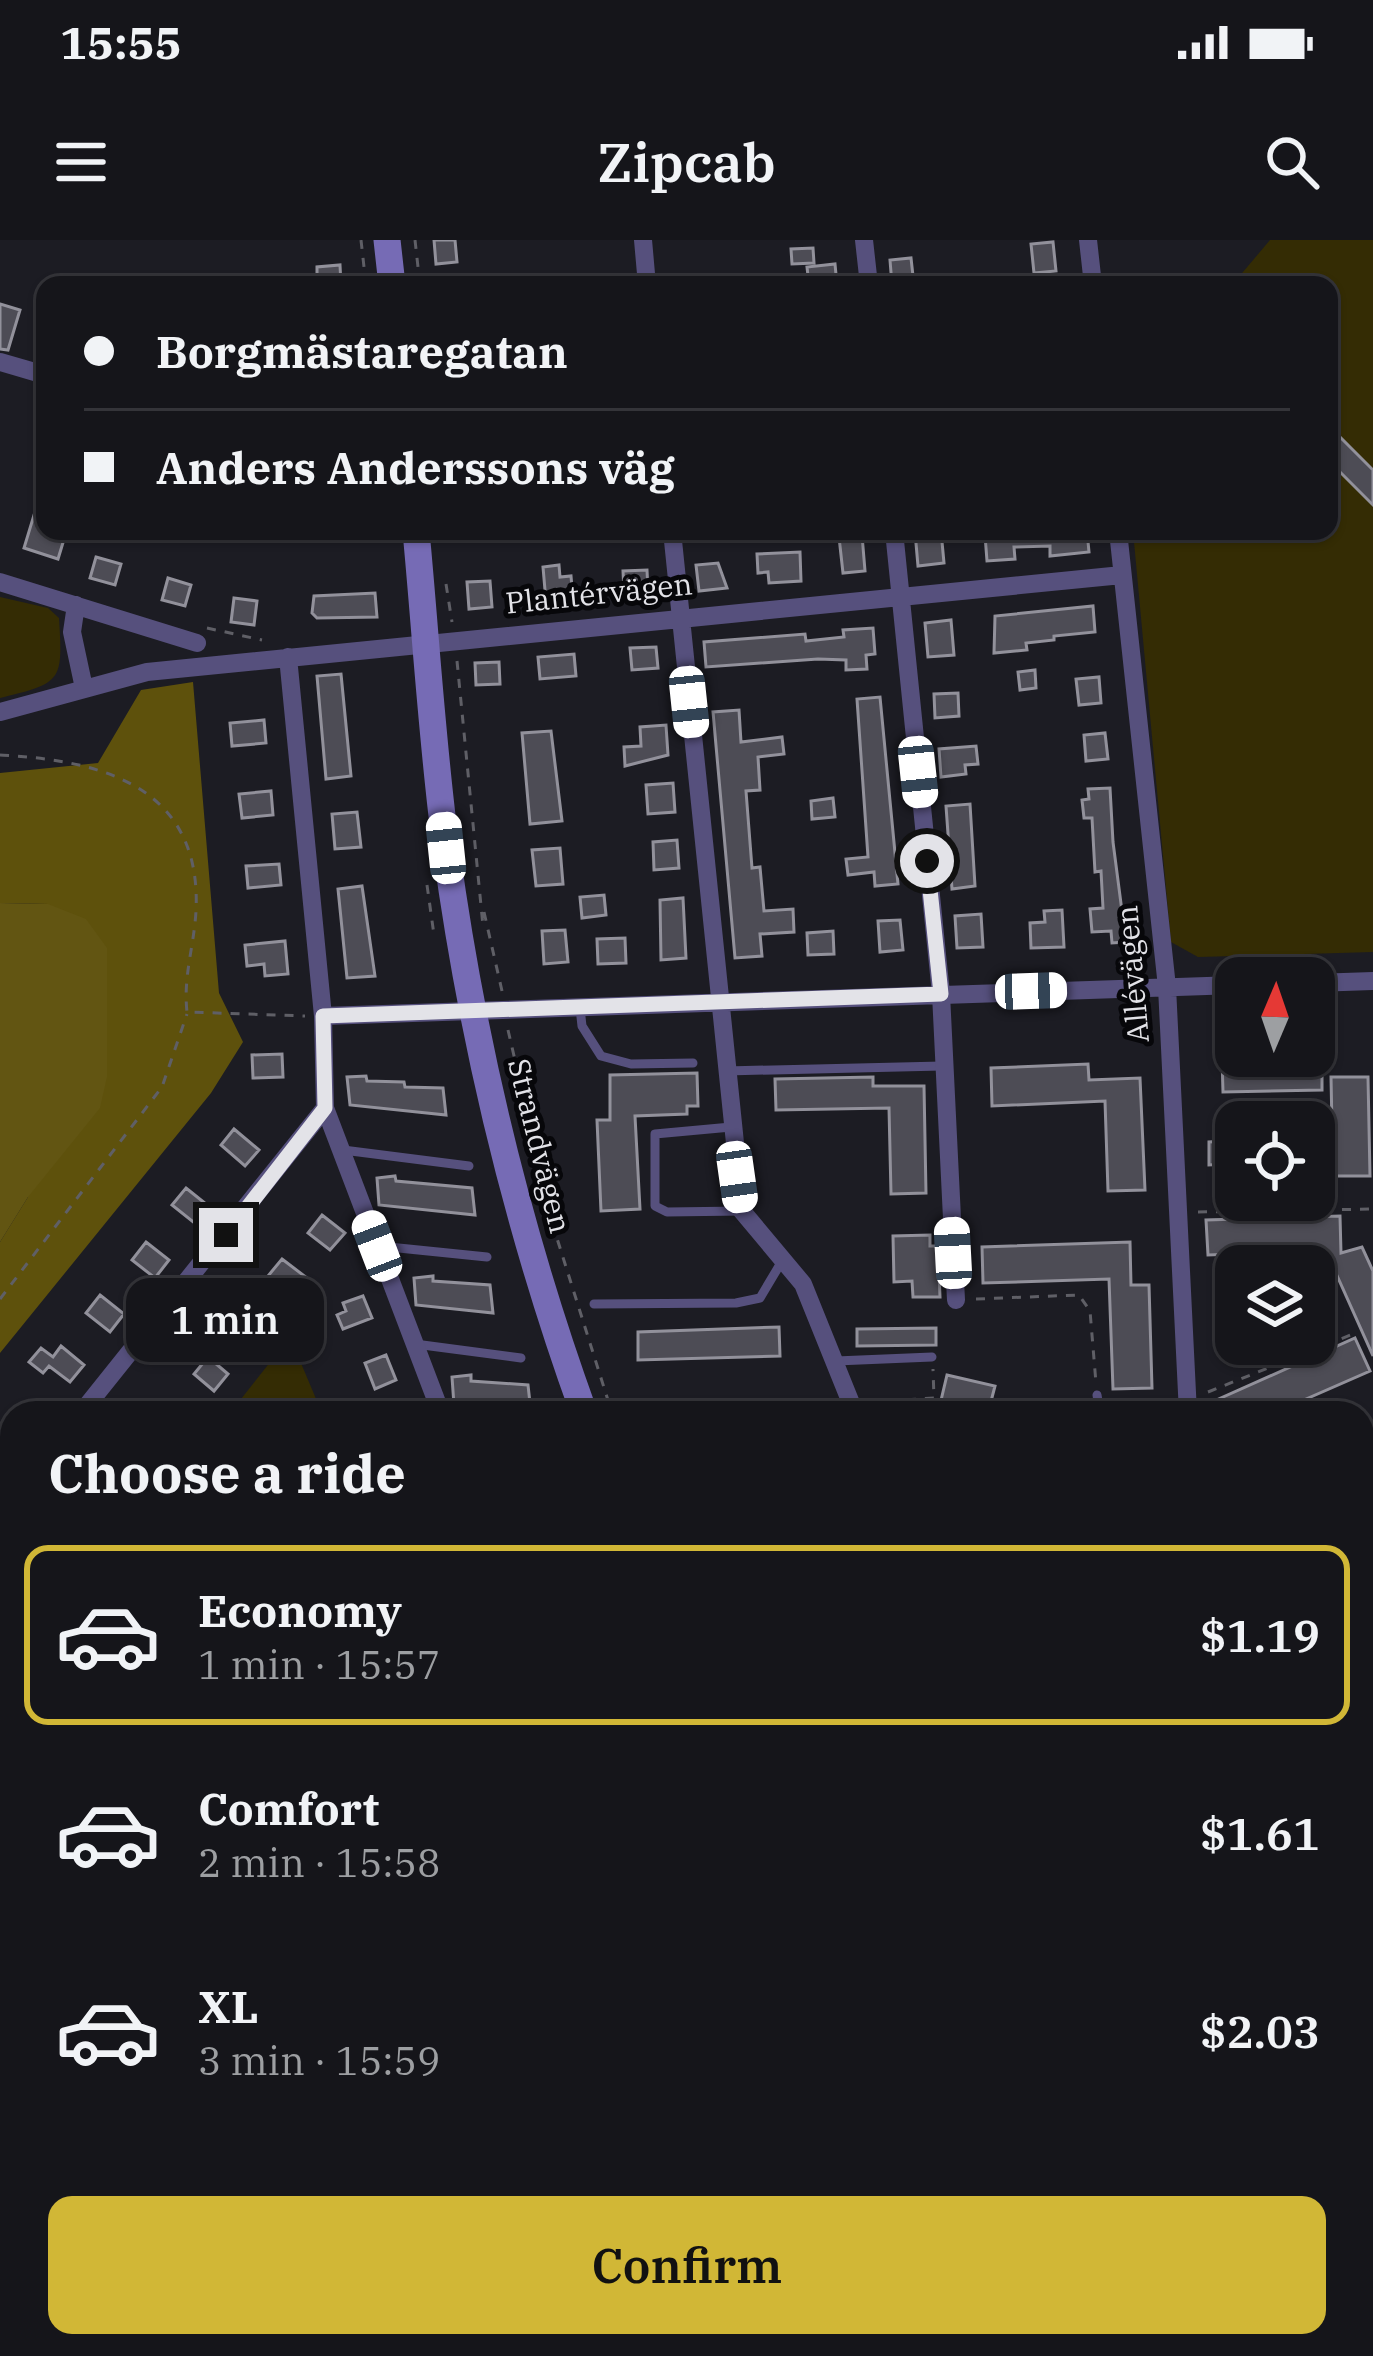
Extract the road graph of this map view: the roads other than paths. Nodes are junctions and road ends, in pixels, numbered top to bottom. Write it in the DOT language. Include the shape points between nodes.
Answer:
graph roads {
  1 [pos="387,240"];
  2 [pos="643,240"];
  3 [pos="864,240"];
  4 [pos="1088,240"];
  5 [pos="391,276"];
  6 [pos="646,276"];
  7 [pos="868,276"];
  8 [pos="1092,276"];
  9 [pos="0,362"];
  10 [pos="36,372"];
  11 [pos="418,540"];
  12 [pos="673,540"];
  13 [pos="895,540"];
  14 [pos="1119,540"];
  15 [pos="1123,574"];
  16 [pos="0,582"];
  17 [pos="900,595"];
  18 [pos="76,605"];
  19 [pos="680,616"];
  20 [pos="195,633"];
  21 [pos="441,640"];
  22 [pos="288,657"];
  23 [pos="84,688"];
  24 [pos="0,712"];
  25 [pos="1373,981"];
  26 [pos="1335,982"];
  27 [pos="1215,986"];
  28 [pos="1167,987"];
  29 [pos="941,994"];
  30 [pos="719,1004"];
  31 [pos="580,1008"];
  32 [pos="473,1011"];
  33 [pos="323,1016"];
  34 [pos="693,1063"];
  35 [pos="942,1066"];
  36 [pos="726,1071"];
  37 [pos="325,1108"];
  38 [pos="731,1127"];
  39 [pos="340,1149"];
  40 [pos="469,1166"];
  41 [pos="742,1210"];
  42 [pos="377,1246"];
  43 [pos="488,1257"];
  44 [pos="783,1258"];
  45 [pos="956,1300"];
  46 [pos="593,1304"];
  47 [pos="415,1344"];
  48 [pos="932,1357"];
  49 [pos="520,1358"];
  50 [pos="834,1360"];
  51 [pos="1097,1395"];
  52 [pos="91,1401"];
  53 [pos="436,1401"];
  54 [pos="580,1401"];
  55 [pos="851,1401"];
  56 [pos="1098,1401"];
  57 [pos="1187,1401"];
  1 -- 5 [label="street"];
  2 -- 6 [label="street"];
  3 -- 7 [label="street"];
  4 -- 8 [label="street"];
  9 -- 10 [label="street"];
  11 -- 21 [label="street, Strandvägen"];
  12 -- 19 [label="street"];
  13 -- 17 [label="street"];
  14 -- 15 [label="street, Allévägen"];
  15 -- 17 [label="street, Plantérvägen"];
  15 -- 28 [label="street, Allévägen"];
  16 -- 18 [label="street"];
  17 -- 19 [label="street, Plantérvägen"];
  17 -- 29 [label="street"];
  18 -- 20 [label="street"];
  18 -- 23 [label="street" via="72,632"];
  19 -- 21 [label="street, Plantérvägen"];
  19 -- 30 [label="street"];
  21 -- 22 [label="street, Plantérvägen"];
  21 -- 32 [label="street, Strandvägen" via="446,848"];
  22 -- 23 [label="street, Plantérvägen" via="147,672"];
  22 -- 33 [label="street"];
  23 -- 24 [label="street, Plantérvägen"];
  25 -- 26 [label="street"];
  27 -- 28 [label="street"];
  28 -- 29 [label="street"];
  28 -- 57 [label="street, Allévägen"];
  29 -- 30 [label="street"];
  29 -- 35 [label="street"];
  30 -- 31 [label="street"];
  30 -- 36 [label="street"];
  31 -- 32 [label="street"];
  31 -- 34 [label="lane" via="587,1036 613,1061"];
  32 -- 33 [label="street"];
  32 -- 54 [label="street, Strandvägen" via="532,1254"];
  33 -- 37 [label="street"];
  35 -- 36 [label="lane"];
  35 -- 45 [label="street"];
  36 -- 38 [label="street"];
  37 -- 39 [label="street"];
  37 -- 52 [label="street"];
  38 -- 41 [label="street"];
  38 -- 41 [label="lane" via="655,1133 655,1206"];
  39 -- 40 [label="lane"];
  39 -- 42 [label="street"];
  41 -- 44 [label="street"];
  42 -- 43 [label="lane"];
  42 -- 47 [label="street"];
  44 -- 46 [label="lane" via="760,1298 736,1304"];
  44 -- 50 [label="street" via="803,1284"];
  47 -- 49 [label="lane"];
  47 -- 53 [label="street"];
  48 -- 50 [label="lane"];
  50 -- 55 [label="street"];
  51 -- 56 [label="lane"];
}
